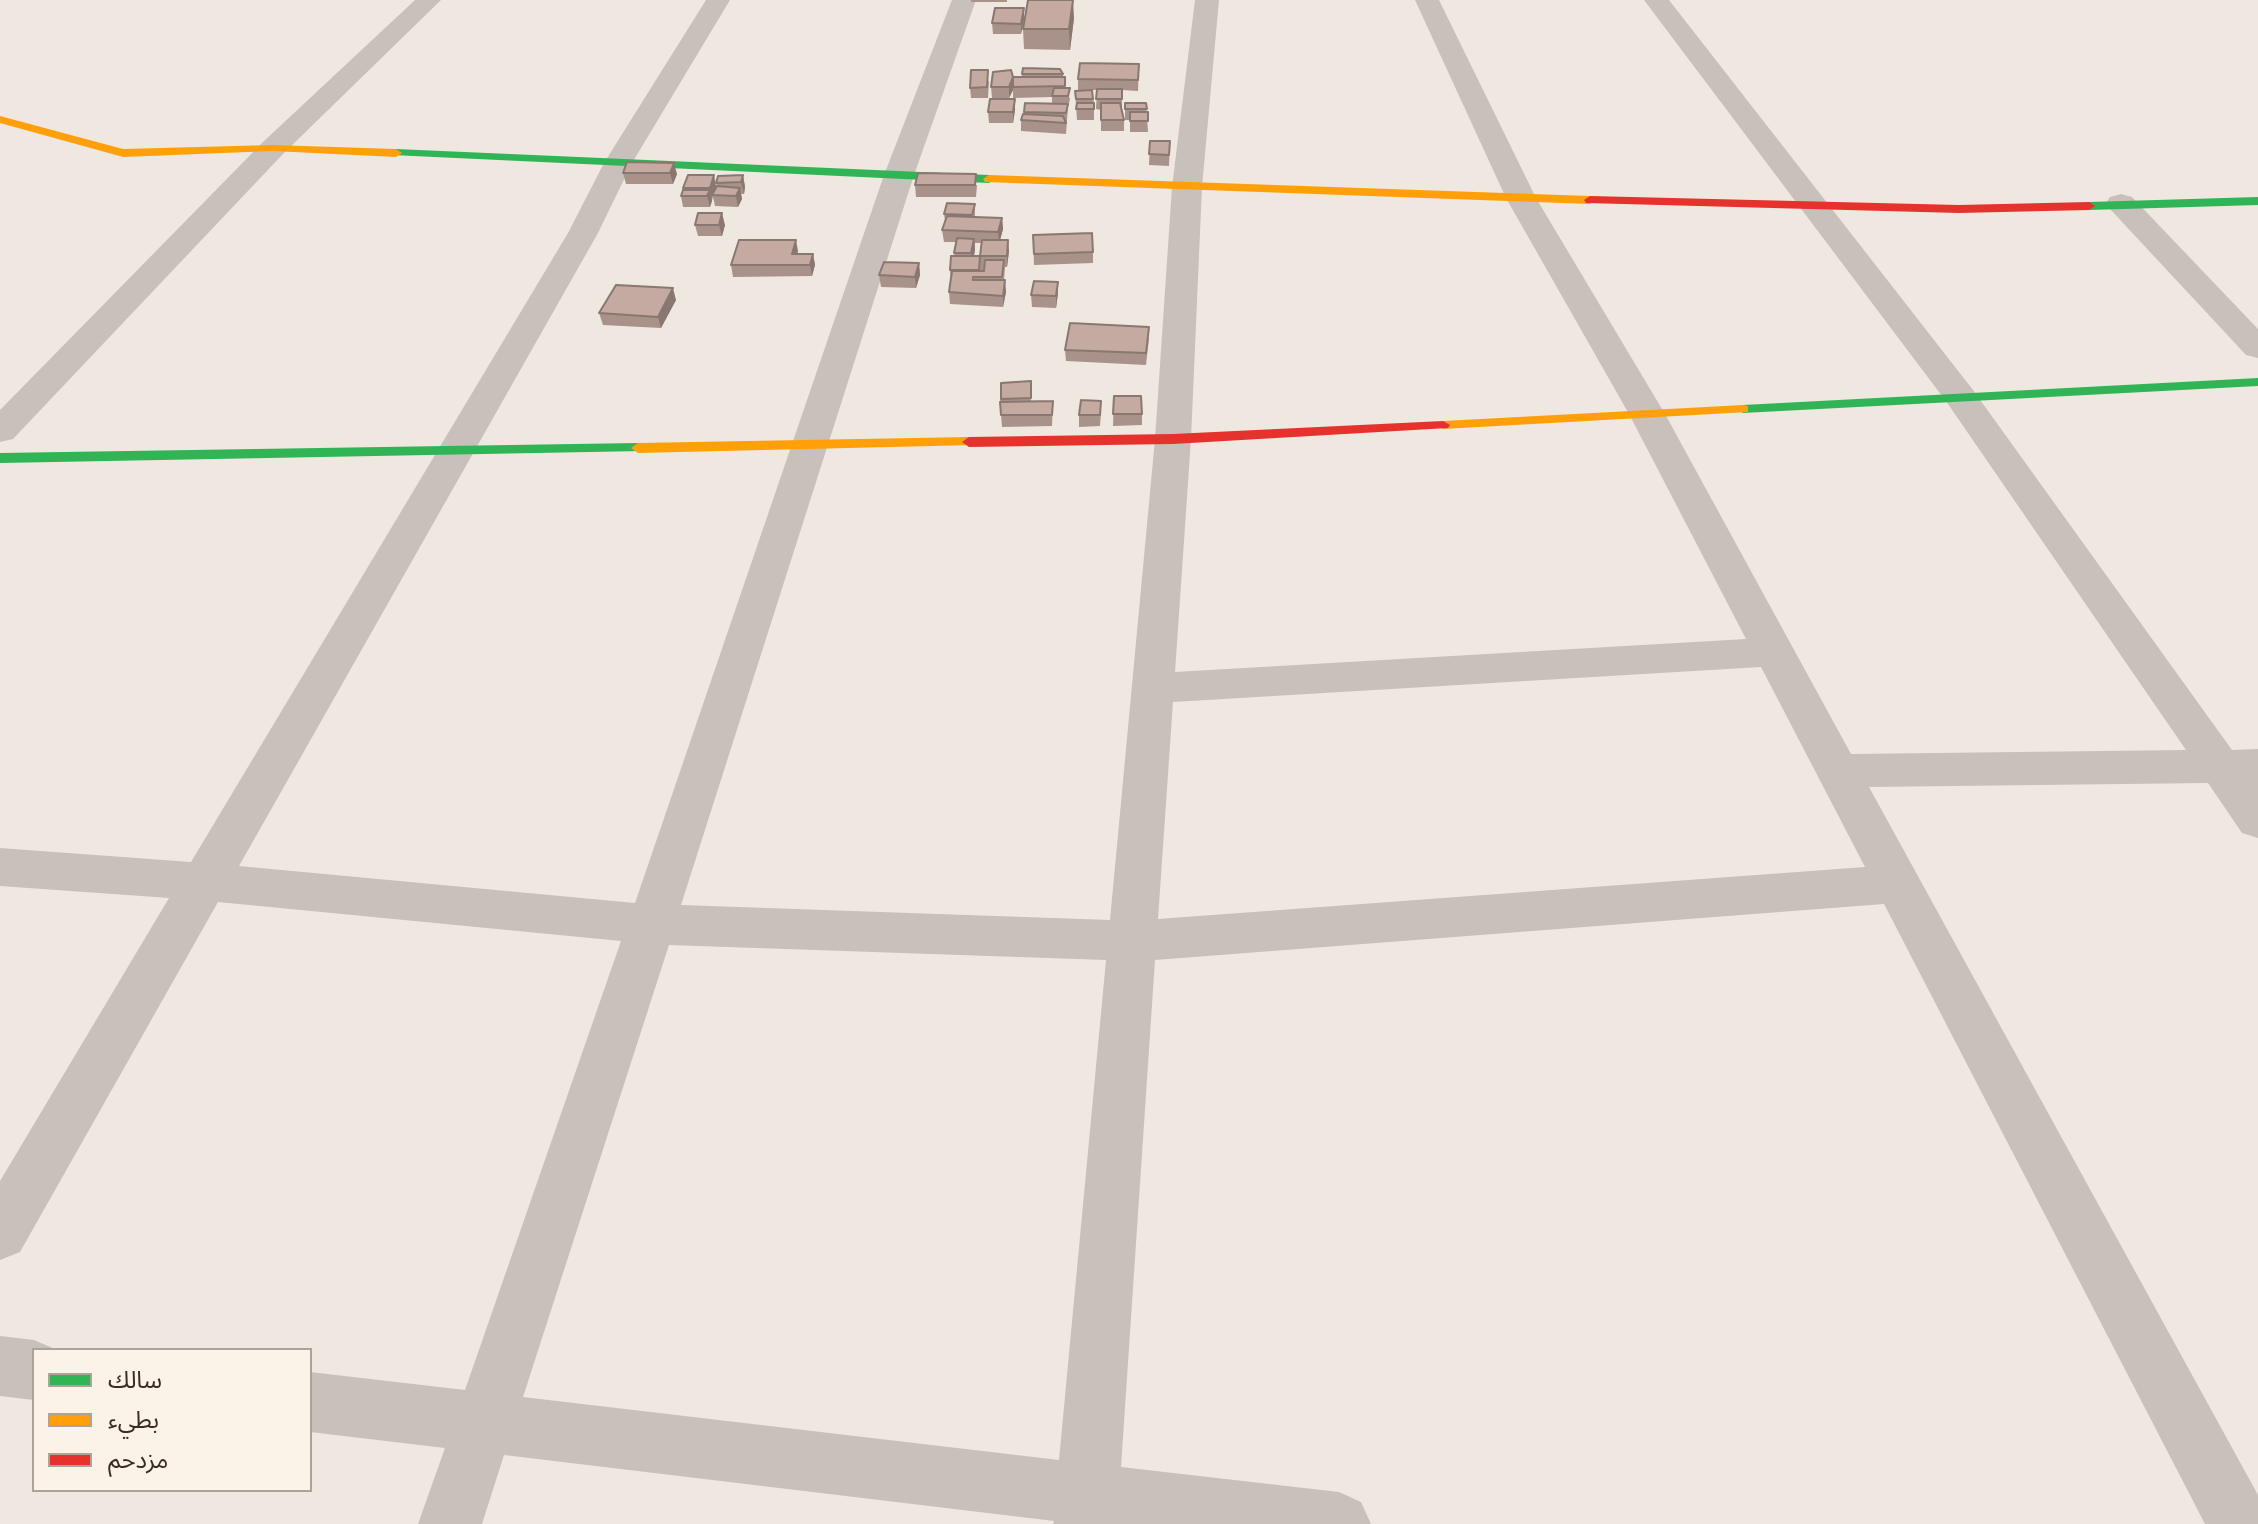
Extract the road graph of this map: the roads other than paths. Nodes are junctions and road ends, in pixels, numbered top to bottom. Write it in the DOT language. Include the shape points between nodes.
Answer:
graph roads {
  1 [pos="429,0"];
  2 [pos="718,0"];
  3 [pos="964,0"];
  4 [pos="1207,0"];
  5 [pos="1427,0"];
  6 [pos="1656,0"];
  7 [pos="0,119"];
  8 [pos="273,148"];
  9 [pos="618,163"];
  10 [pos="899,175"];
  11 [pos="1187,187"];
  12 [pos="1521,198"];
  13 [pos="2258,201"];
  14 [pos="2121,203"];
  15 [pos="1817,207"];
  16 [pos="2258,348"];
  17 [pos="2258,382"];
  18 [pos="1961,397"];
  19 [pos="1647,414"];
  20 [pos="0,431"];
  21 [pos="1173,439"];
  22 [pos="812,445"];
  23 [pos="456,451"];
  24 [pos="0,458"];
  25 [pos="1775,652"];
  26 [pos="1153,688"];
  27 [pos="2240,766"];
  28 [pos="1838,771"];
  29 [pos="2258,820"];
  30 [pos="0,867"];
  31 [pos="204,882"];
  32 [pos="1898,884"];
  33 [pos="649,924"];
  34 [pos="1133,941"];
  35 [pos="0,1233"];
  36 [pos="0,1366"];
  37 [pos="32,1370"];
  38 [pos="312,1402"];
  39 [pos="483,1423"];
  40 [pos="1086,1509"];
  41 [pos="450,1524"];
  42 [pos="1339,1524"];
  43 [pos="2239,1524"];
  1 -- 8 [label="street"];
  2 -- 9 [label="street"];
  3 -- 10 [label="street"];
  4 -- 11 [label="street"];
  5 -- 12 [label="street"];
  6 -- 15 [label="street"];
  7 -- 8 [label="street" via="123,153"];
  8 -- 9 [label="street"];
  8 -- 20 [label="street"];
  9 -- 10 [label="street"];
  9 -- 23 [label="street"];
  10 -- 11 [label="street"];
  10 -- 22 [label="street"];
  11 -- 12 [label="street"];
  11 -- 21 [label="street"];
  12 -- 15 [label="street"];
  12 -- 19 [label="street"];
  13 -- 14 [label="street"];
  14 -- 15 [label="street"];
  14 -- 16 [label="street"];
  15 -- 18 [label="street"];
  17 -- 18 [label="street"];
  18 -- 19 [label="street"];
  18 -- 27 [label="street"];
  19 -- 21 [label="street"];
  19 -- 25 [label="street"];
  21 -- 22 [label="street"];
  21 -- 26 [label="street"];
  22 -- 23 [label="street"];
  22 -- 33 [label="street"];
  23 -- 24 [label="street"];
  23 -- 31 [label="street"];
  25 -- 26 [label="street"];
  25 -- 28 [label="street"];
  26 -- 34 [label="street"];
  27 -- 28 [label="street"];
  27 -- 29 [label="street"];
  28 -- 32 [label="street"];
  30 -- 31 [label="street"];
  31 -- 33 [label="street"];
  31 -- 35 [label="street"];
  32 -- 34 [label="street"];
  32 -- 43 [label="street"];
  33 -- 34 [label="street"];
  33 -- 39 [label="street"];
  34 -- 40 [label="street"];
  36 -- 37 [label="street"];
  38 -- 39 [label="street"];
  39 -- 40 [label="street"];
  39 -- 41 [label="street"];
  40 -- 42 [label="street"];
}
